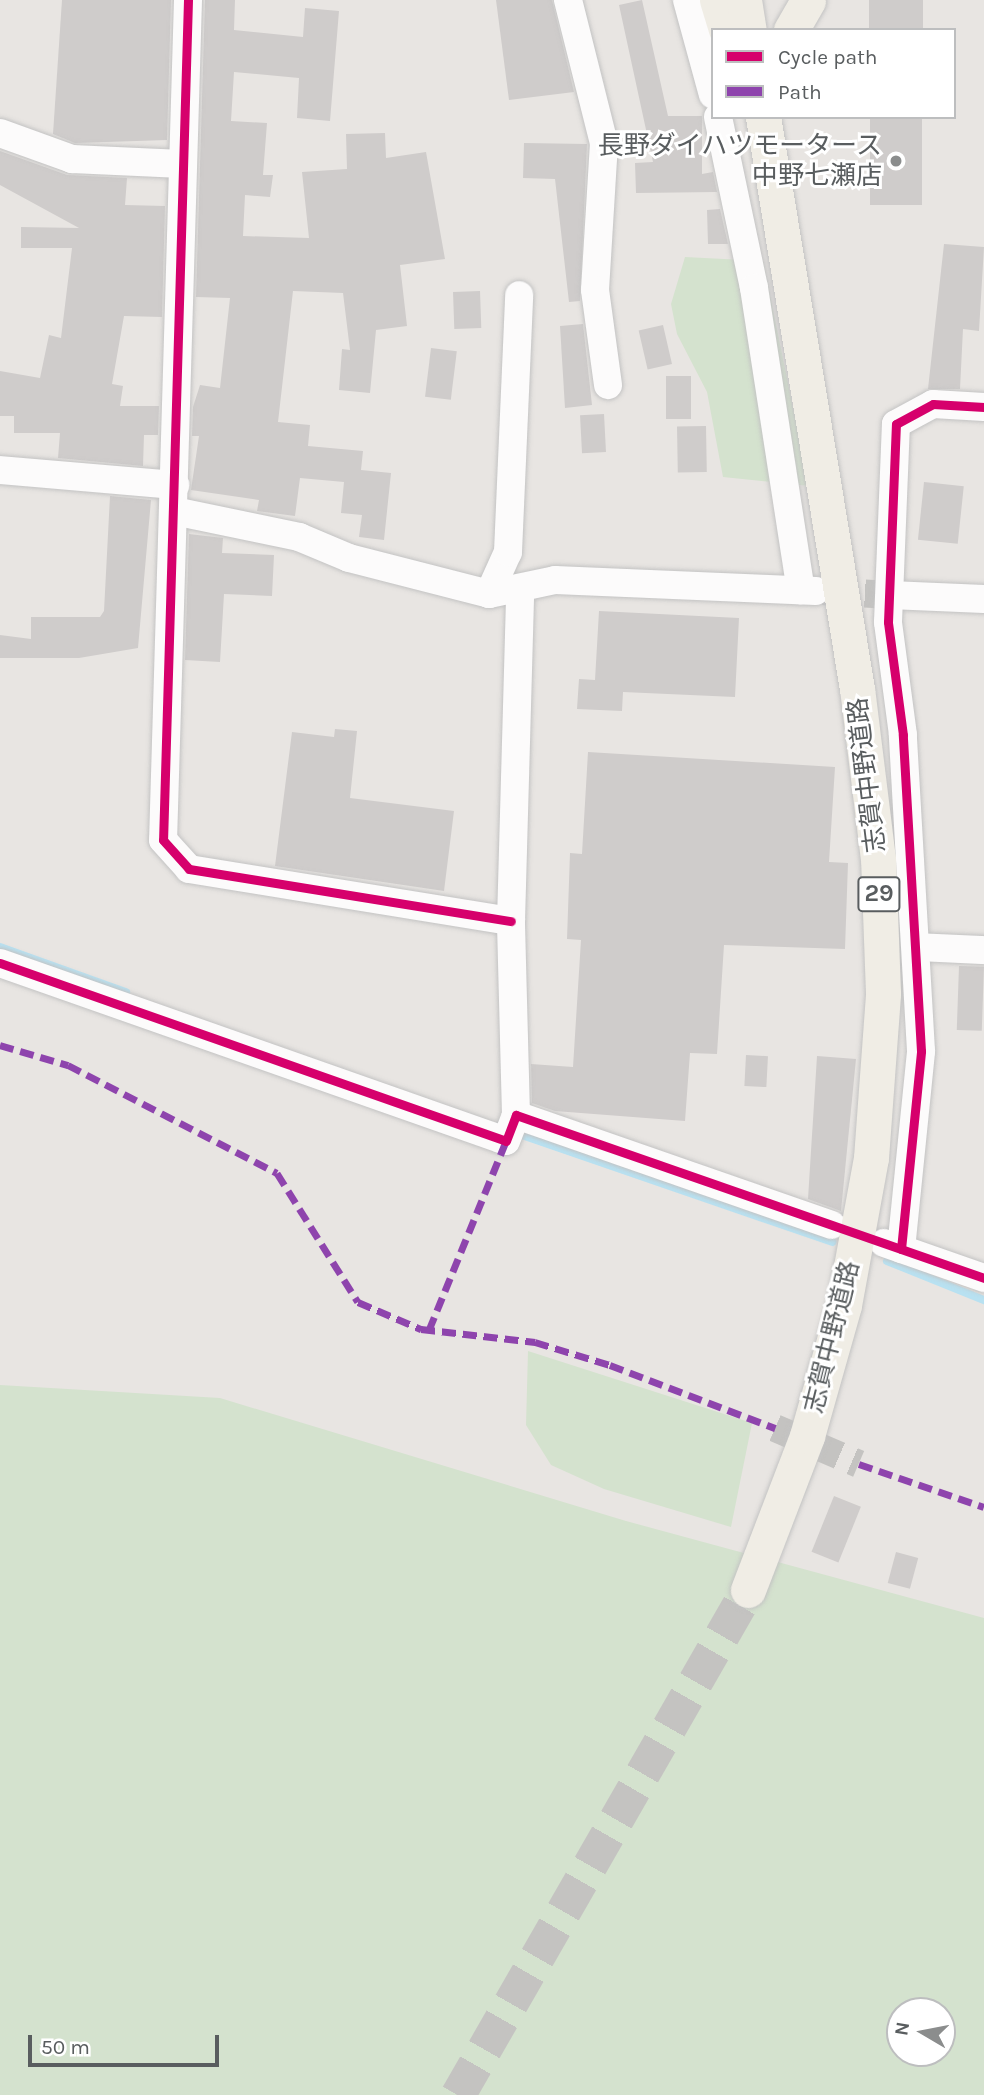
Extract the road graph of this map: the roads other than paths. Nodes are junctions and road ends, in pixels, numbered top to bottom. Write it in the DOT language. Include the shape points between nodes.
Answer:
graph roads {
  1 [pos="188,0"];
  2 [pos="568,0"];
  3 [pos="687,0"];
  4 [pos="717,0"];
  5 [pos="744,0"];
  6 [pos="808,0"];
  7 [pos="725,28"];
  8 [pos="749,28"];
  9 [pos="792,28"];
  10 [pos="711,88"];
  11 [pos="718,119"];
  12 [pos="753,119"];
  13 [pos="763,119"];
  14 [pos="0,134"];
  15 [pos="182,164"];
  16 [pos="773,187"];
  17 [pos="519,295"];
  18 [pos="608,386"];
  19 [pos="984,407"];
  20 [pos="0,470"];
  21 [pos="174,498"];
  22 [pos="520,593"];
  23 [pos="489,594"];
  24 [pos="890,594"];
  25 [pos="984,598"];
  26 [pos="511,921"];
  27 [pos="917,947"];
  28 [pos="984,950"];
  29 [pos="0,963"];
  30 [pos="516,1115"];
  31 [pos="831,1225"];
  32 [pos="984,1278"];
  33 [pos="748,1590"];
  1 -- 15 [label="street"];
  2 -- 18 [label="street" via="604,143 595,290"];
  3 -- 10 [label="street"];
  4 -- 7 [label="main road"];
  5 -- 8 [label="main road"];
  6 -- 9 [label="main road"];
  11 -- 22 [label="street" via="808,590 555,580"];
  12 -- 16 [label="main road, 29"];
  13 -- 16 [label="main road, 志賀中野道路 / 29"];
  14 -- 15 [label="street" via="72,159"];
  15 -- 21 [label="street"];
  16 -- 33 [label="main road, 志賀中野道路 / 29" via="855,676 878,859 883,993 870,1158 844,1305 807,1436"];
  17 -- 23 [label="street" via="508,552"];
  19 -- 24 [label="street" via="933,404 896,424"];
  20 -- 21 [label="street"];
  21 -- 23 [label="street" via="299,537 349,558"];
  21 -- 26 [label="street" via="163,841 188,869"];
  22 -- 23 [label="street"];
  22 -- 26 [label="street"];
  24 -- 25 [label="street"];
  24 -- 27 [label="street"];
  26 -- 30 [label="street"];
  27 -- 28 [label="street"];
  27 -- 32 [label="street" via="916,1142 892,1246"];
  29 -- 30 [label="street" via="506,1141"];
  30 -- 31 [label="street"];
}
